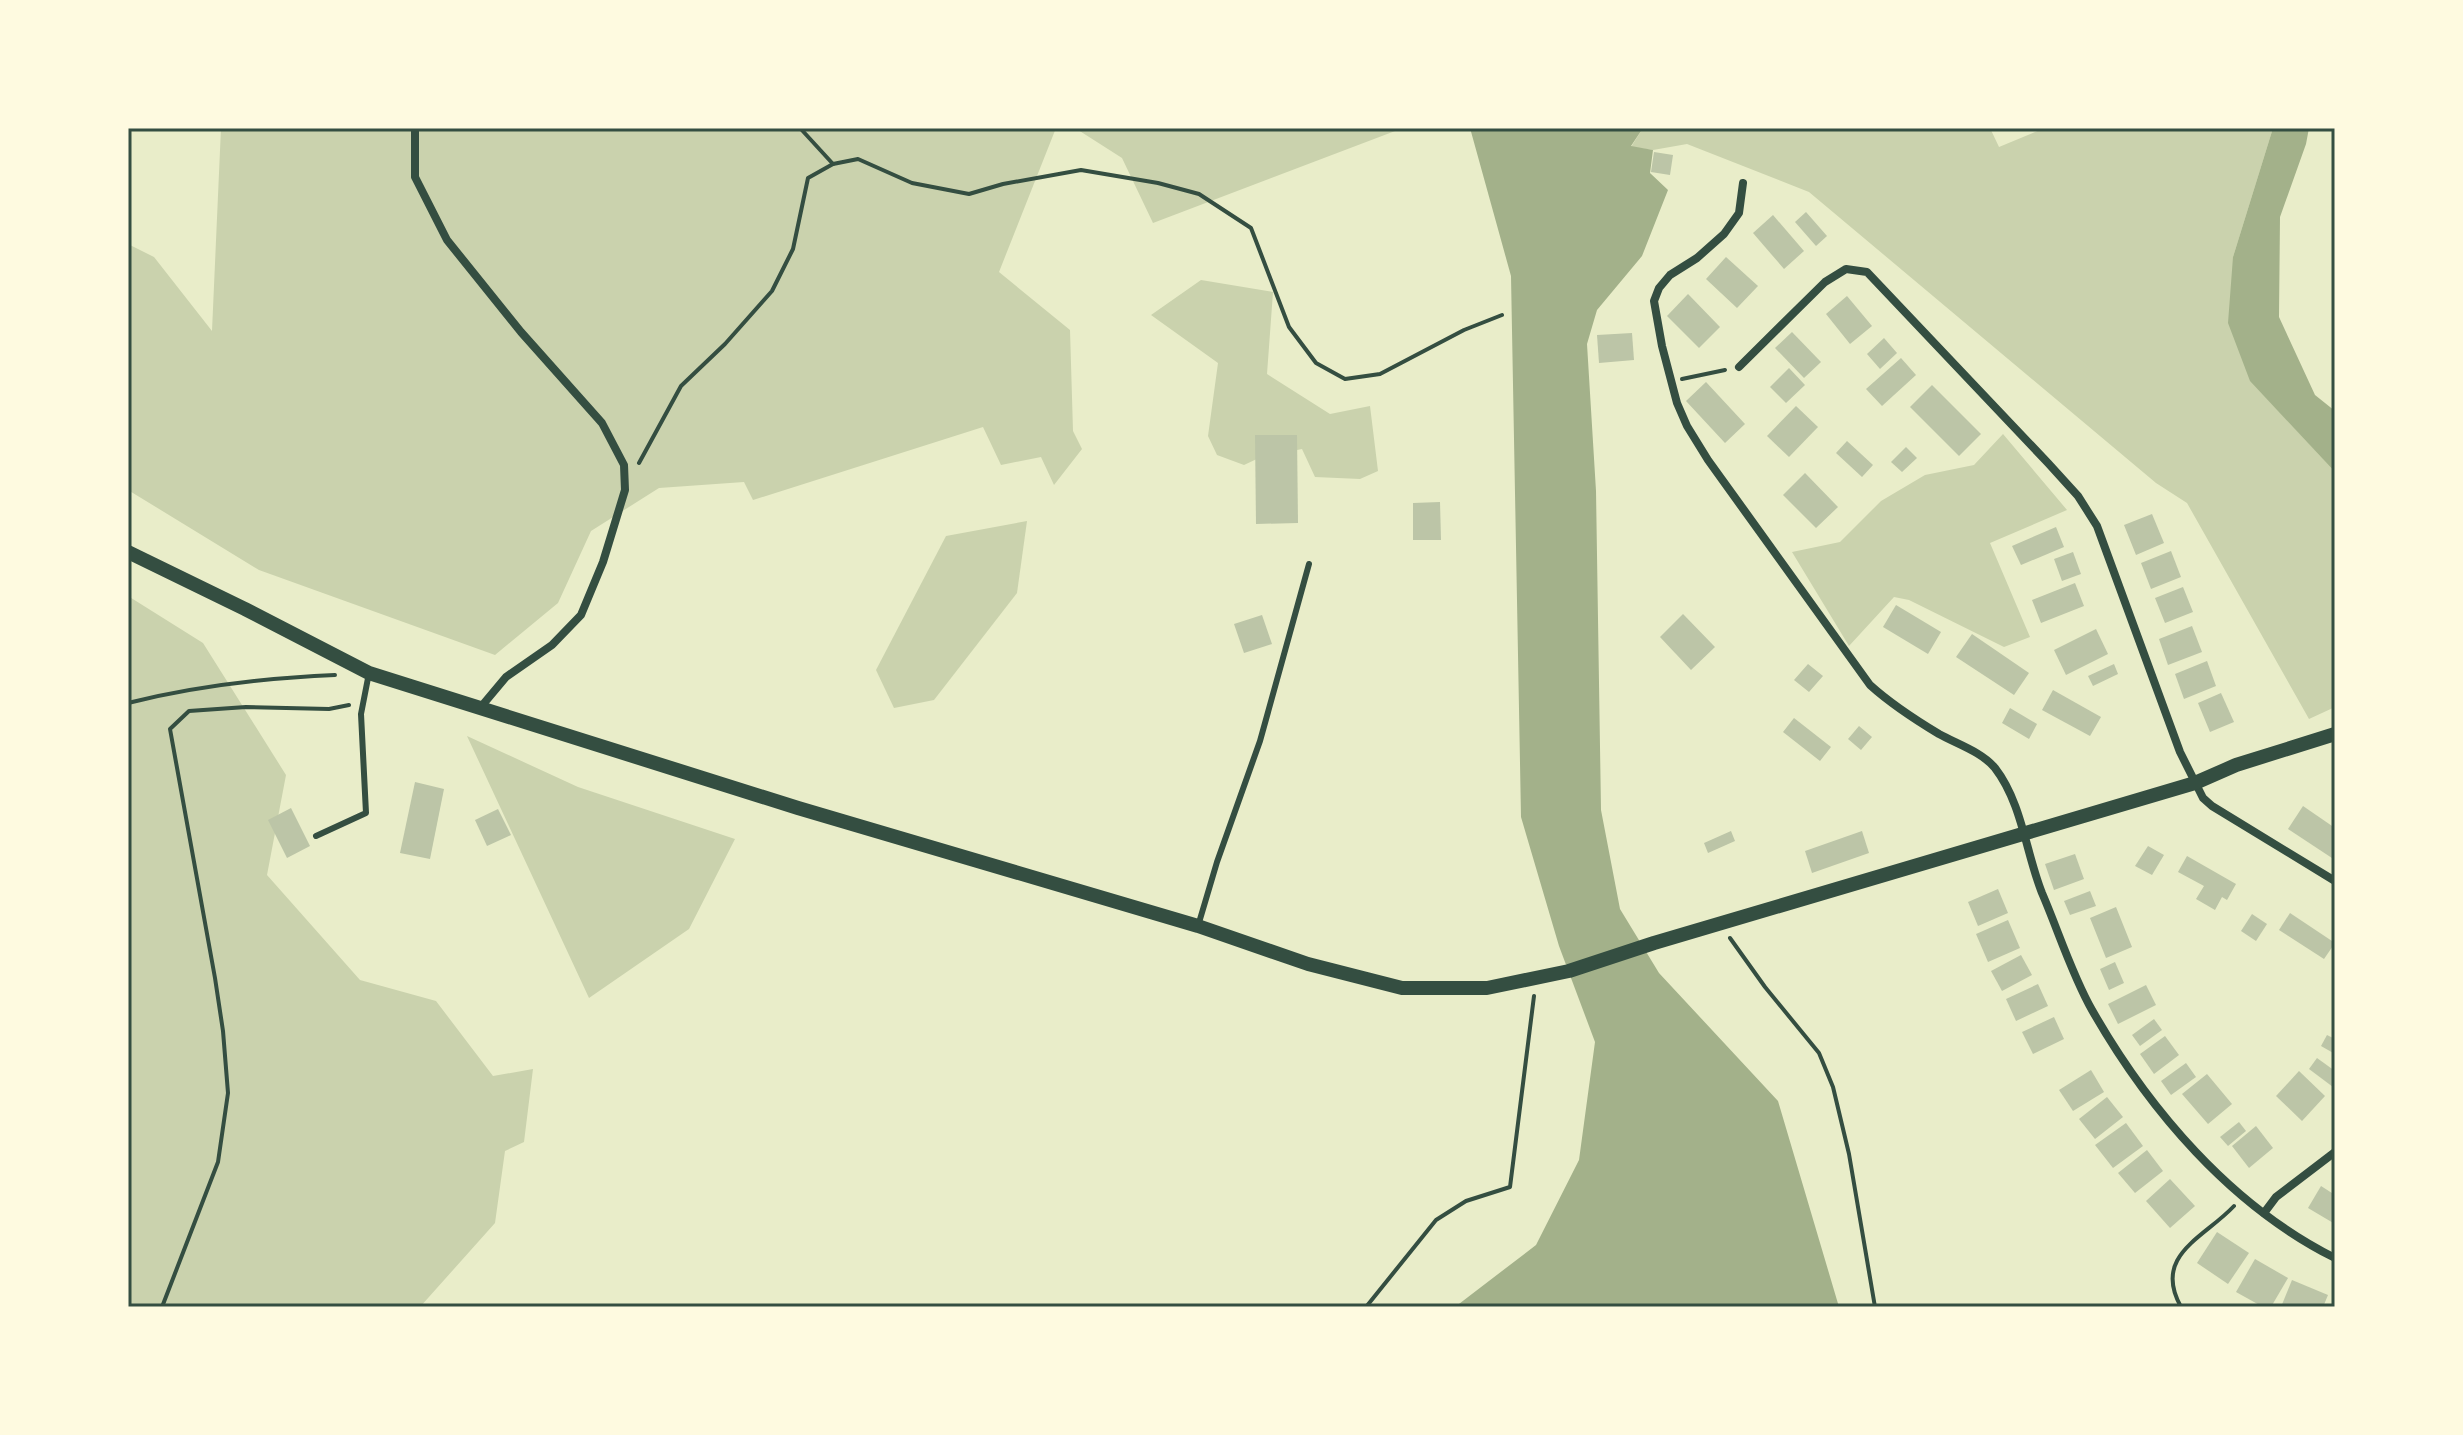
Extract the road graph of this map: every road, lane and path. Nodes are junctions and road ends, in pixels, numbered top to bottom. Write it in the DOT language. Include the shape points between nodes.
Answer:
graph roads {
  1 [pos="415,128"];
  2 [pos="800,128"];
  3 [pos="833,164"];
  4 [pos="1743,183"];
  5 [pos="1502,315"];
  6 [pos="1739,367"];
  7 [pos="1672,381"];
  8 [pos="624,480"];
  9 [pos="128,552"];
  10 [pos="1309,564"];
  11 [pos="369,673"];
  12 [pos="338,675"];
  13 [pos="363,702"];
  14 [pos="128,703"];
  15 [pos="480,708"];
  16 [pos="2335,734"];
  17 [pos="2195,783"];
  18 [pos="2024,834"];
  19 [pos="316,836"];
  20 [pos="2335,881"];
  21 [pos="1718,924"];
  22 [pos="1198,926"];
  23 [pos="1536,978"];
  24 [pos="2335,1152"];
  25 [pos="2244,1196"];
  26 [pos="2264,1213"];
  27 [pos="2335,1258"];
  28 [pos="162,1307"];
  29 [pos="1366,1307"];
  30 [pos="1875,1307"];
  31 [pos="2181,1307"];
  1 -- 8 [label="street" via="415,177 447,240 602,423 624,465"];
  2 -- 3 [label="path"];
  3 -- 5 [label="path" via="858,159 912,183 969,194 1081,170 1199,194 1251,228 1289,327 1316,363 1345,379 1380,374"];
  3 -- 8 [label="path" via="808,178 793,249 772,291 681,386 644,456"];
  4 -- 7 [label="street" via="1739,213 1724,234 1670,275 1654,301"];
  6 -- 7 [label="path"];
  6 -- 17 [label="street" via="1825,282 1846,269 1867,272 2048,463 2091,516"];
  7 -- 18 [label="street" via="1687,426 1708,460 1862,675 1896,708 1994,767"];
  8 -- 15 [label="street" via="603,562 581,615 552,645 506,677"];
  9 -- 11 [label="street"];
  10 -- 22 [label="lane" via="1260,741"];
  11 -- 13 [label="lane"];
  11 -- 15 [label="street"];
  12 -- 14 [label="path" via="260,679"];
  13 -- 19 [label="lane" via="366,813"];
  13 -- 28 [label="path" via="329,709 189,711 170,729 219,1005 228,1093 218,1162"];
  15 -- 22 [label="street"];
  16 -- 17 [label="street"];
  17 -- 18 [label="street"];
  17 -- 20 [label="street" via="2212,806"];
  18 -- 21 [label="street"];
  18 -- 25 [label="street" via="2036,879 2091,1009 2189,1146"];
  21 -- 23 [label="street"];
  21 -- 30 [label="path" via="1819,1053 1833,1087"];
  22 -- 23 [label="street" via="1308,964 1402,988 1487,988"];
  23 -- 29 [label="path" via="1510,1187 1466,1201 1436,1220"];
  24 -- 26 [label="street" via="2276,1197"];
  25 -- 26 [label="street"];
  25 -- 31 [label="path" via="2177,1258 2172,1285"];
  26 -- 27 [label="street"];
}
